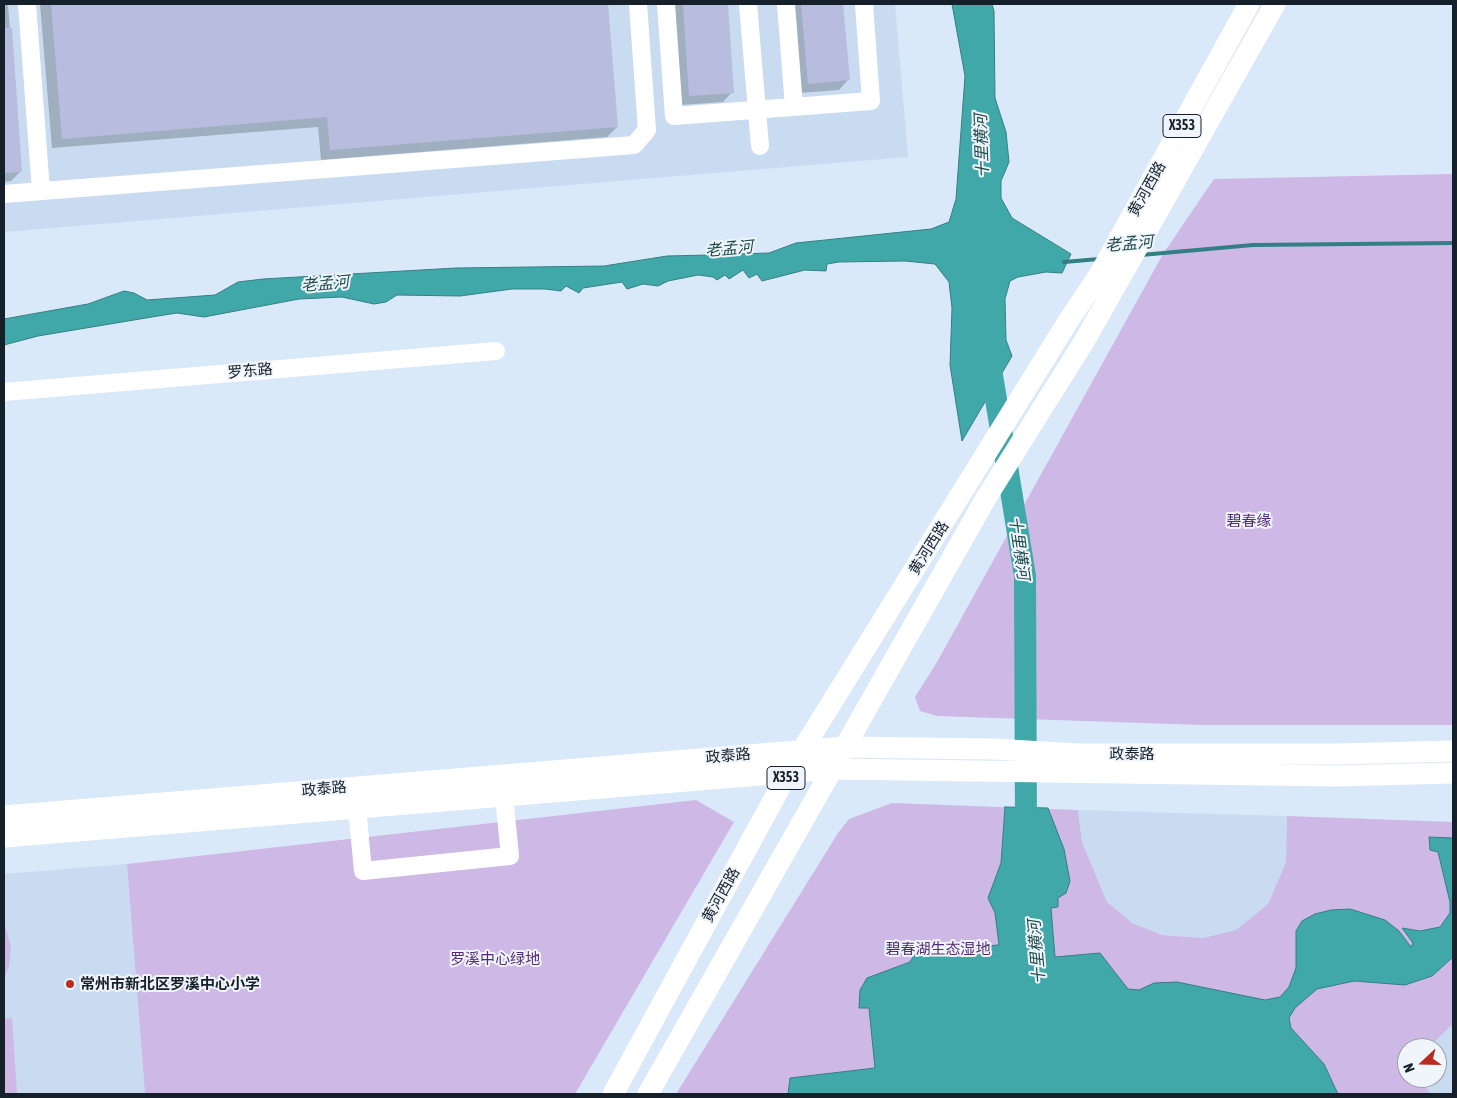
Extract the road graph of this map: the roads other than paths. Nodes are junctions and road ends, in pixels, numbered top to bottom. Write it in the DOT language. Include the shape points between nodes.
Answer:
graph roads {
  1 [pos="26,4"];
  2 [pos="638,4"];
  3 [pos="666,4"];
  4 [pos="748,4"];
  5 [pos="786,4"];
  6 [pos="864,4"];
  7 [pos="1249,4"];
  8 [pos="1276,4"];
  9 [pos="794,107"];
  10 [pos="756,110"];
  11 [pos="760,146"];
  12 [pos="41,190"];
  13 [pos="4,194"];
  14 [pos="496,351"];
  15 [pos="4,392"];
  16 [pos="846,747"];
  17 [pos="802,749"];
  18 [pos="1453,751"];
  19 [pos="1081,764"];
  20 [pos="834,769"];
  21 [pos="788,773"];
  22 [pos="1453,773"];
  23 [pos="504,796"];
  24 [pos="356,808"];
  25 [pos="4,816"];
  26 [pos="4,837"];
  27 [pos="613,1094"];
  28 [pos="648,1094"];
  1 -- 12 [label="street"];
  2 -- 12 [label="street" via="648,130 634,145"];
  3 -- 10 [label="street" via="674,116"];
  4 -- 10 [label="street"];
  5 -- 9 [label="street"];
  6 -- 9 [label="street" via="871,101"];
  7 -- 17 [label="main road, 黄河西路 / X353" via="1099,275"];
  8 -- 16 [label="main road, 黄河西路 / X353" via="1126,270 986,498"];
  9 -- 10 [label="street"];
  10 -- 11 [label="street"];
  12 -- 13 [label="street"];
  14 -- 15 [label="street, 罗东路"];
  16 -- 17 [label="main road, 政泰路"];
  16 -- 19 [label="main road, 政泰路" via="993,749"];
  16 -- 20 [label="main road, 黄河西路 / X353"];
  17 -- 21 [label="main road, 黄河西路 / X353"];
  17 -- 25 [label="main road, 政泰路"];
  18 -- 19 [label="main road, 政泰路"];
  19 -- 20 [label="main road, 政泰路" via="998,773"];
  19 -- 22 [label="main road, 政泰路" via="1337,776"];
  20 -- 21 [label="main road, 政泰路"];
  20 -- 28 [label="main road, 黄河西路 / X353"];
  21 -- 23 [label="main road, 政泰路"];
  21 -- 27 [label="main road, 黄河西路 / X353"];
  23 -- 24 [label="main road, 政泰路"];
  23 -- 24 [label="street" via="510,856 363,870"];
  24 -- 26 [label="main road, 政泰路"];
}
